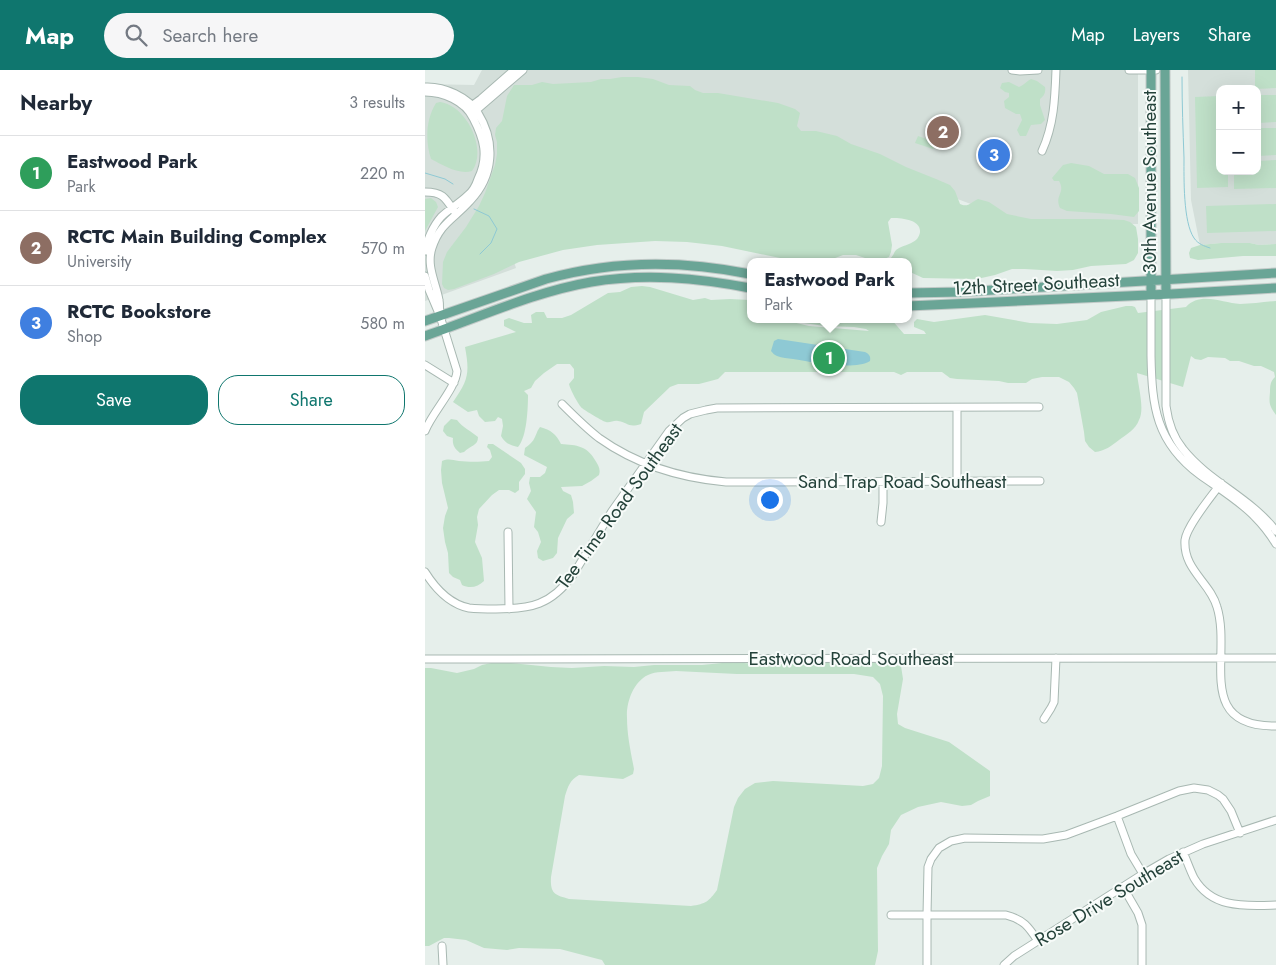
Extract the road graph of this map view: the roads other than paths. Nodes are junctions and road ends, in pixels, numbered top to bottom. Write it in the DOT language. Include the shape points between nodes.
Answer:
graph roads {
  1 [pos="514,70"];
  2 [pos="523,70"];
  3 [pos="1011,70"];
  4 [pos="1038,70"];
  5 [pos="1056,70"];
  6 [pos="1129,70"];
  7 [pos="1153,70"];
  8 [pos="1165,70"];
  9 [pos="425,87"];
  10 [pos="425,92"];
  11 [pos="472,110"];
  12 [pos="1042,151"];
  13 [pos="425,192"];
  14 [pos="454,211"];
  15 [pos="425,251"];
  16 [pos="747,273"];
  17 [pos="1276,273"];
  18 [pos="425,276"];
  19 [pos="1151,280"];
  20 [pos="1165,280"];
  21 [pos="747,287"];
  22 [pos="1276,288"];
  23 [pos="912,292"];
  24 [pos="1166,294"];
  25 [pos="1151,295"];
  26 [pos="912,306"];
  27 [pos="440,316"];
  28 [pos="425,321"];
  29 [pos="444,329"];
  30 [pos="425,336"];
  31 [pos="425,365"];
  32 [pos="453,383"];
  33 [pos="562,404"];
  34 [pos="957,408"];
  35 [pos="1039,408"];
  36 [pos="425,431"];
  37 [pos="645,464"];
  38 [pos="883,481"];
  39 [pos="957,481"];
  40 [pos="1040,481"];
  41 [pos="1219,485"];
  42 [pos="881,522"];
  43 [pos="1276,531"];
  44 [pos="508,532"];
  45 [pos="1276,544"];
  46 [pos="425,572"];
  47 [pos="509,609"];
  48 [pos="1221,657"];
  49 [pos="1056,658"];
  50 [pos="1276,658"];
  51 [pos="425,659"];
  52 [pos="1044,719"];
  53 [pos="1276,726"];
  54 [pos="1117,816"];
  55 [pos="1276,820"];
  56 [pos="1240,833"];
  57 [pos="1183,852"];
  58 [pos="1143,874"];
  59 [pos="1123,887"];
  60 [pos="1276,905"];
  61 [pos="891,915"];
  62 [pos="927,915"];
  63 [pos="1038,941"];
  64 [pos="442,946"];
  65 [pos="443,965"];
  66 [pos="927,965"];
  67 [pos="1004,965"];
  68 [pos="1142,965"];
  1 -- 11 [label="street"];
  2 -- 11 [label="street"];
  3 -- 4 [label="street"];
  5 -- 12 [label="street" via="1053,117"];
  6 -- 7 [label="street"];
  7 -- 19 [label="main road, 30th Avenue Southeast"];
  8 -- 20 [label="main road, 30th Avenue Southeast"];
  9 -- 11 [label="street" via="446,90"];
  10 -- 11 [label="street" via="441,94"];
  11 -- 14 [label="street" via="483,124 491,153 478,192 470,202"];
  13 -- 14 [label="street" via="441,195"];
  14 -- 15 [label="street" via="441,217 433,228"];
  14 -- 27 [label="street" via="441,228 430,257"];
  16 -- 27 [label="main road" via="677,264 600,268 545,279"];
  17 -- 20 [label="main road, 12th Street Southeast"];
  18 -- 27 [label="street"];
  19 -- 20 [label="main road, 12th Street Southeast"];
  19 -- 23 [label="main road, 12th Street Southeast"];
  19 -- 25 [label="main road, 30th Avenue Southeast"];
  20 -- 24 [label="main road, 30th Avenue Southeast"];
  21 -- 29 [label="main road" via="689,278 649,277 592,282 547,293"];
  22 -- 24 [label="main road, 12th Street Southeast"];
  24 -- 25 [label="main road, 12th Street Southeast"];
  24 -- 41 [label="street" via="1166,406 1169,421 1182,448"];
  25 -- 26 [label="main road, 12th Street Southeast"];
  25 -- 41 [label="street" via="1152,388 1158,421 1177,454"];
  27 -- 28 [label="main road"];
  27 -- 29 [label="street"];
  29 -- 30 [label="main road"];
  29 -- 32 [label="street" via="457,371"];
  31 -- 32 [label="street"];
  32 -- 36 [label="street"];
  33 -- 37 [label="street, Sand Trap Road Southeast" via="598,437"];
  34 -- 35 [label="street, Tee Time Road Southeast"];
  34 -- 37 [label="street, Tee Time Road Southeast" via="706,410 690,414 676,424"];
  34 -- 39 [label="street"];
  37 -- 38 [label="street, Sand Trap Road Southeast" via="682,476 720,482"];
  37 -- 47 [label="street, Tee Time Road Southeast" via="567,583 540,604"];
  38 -- 39 [label="street, Sand Trap Road Southeast"];
  38 -- 42 [label="street"];
  39 -- 40 [label="street, Sand Trap Road Southeast"];
  41 -- 43 [label="street" via="1253,506"];
  41 -- 45 [label="street" via="1254,516"];
  41 -- 48 [label="street" via="1193,522 1185,542 1189,564 1217,606"];
  44 -- 47 [label="street"];
  46 -- 47 [label="street, Tee Time Road Southeast" via="439,590 457,603 473,608"];
  48 -- 49 [label="street, Eastwood Road Southeast"];
  48 -- 50 [label="street, Eastwood Road Southeast"];
  48 -- 53 [label="street" via="1222,693 1230,710 1256,725"];
  49 -- 51 [label="street, Eastwood Road Southeast"];
  49 -- 52 [label="street" via="1054,702"];
  54 -- 56 [label="street" via="1179,791 1201,788 1226,802"];
  54 -- 58 [label="street" via="1131,854"];
  54 -- 62 [label="street" via="1054,838 965,838 945,844 935,852 928,866"];
  55 -- 56 [label="street, Rose Drive Southeast"];
  56 -- 57 [label="street, Rose Drive Southeast"];
  57 -- 58 [label="street, Rose Drive Southeast"];
  57 -- 60 [label="street" via="1194,877 1207,894 1233,905"];
  58 -- 59 [label="street, Rose Drive Southeast"];
  59 -- 63 [label="street, Rose Drive Southeast"];
  59 -- 68 [label="street" via="1142,925"];
  61 -- 62 [label="street"];
  62 -- 63 [label="street" via="1006,915 1025,924"];
  62 -- 66 [label="street"];
  63 -- 67 [label="street, Rose Drive Southeast"];
  64 -- 65 [label="street"];
}
